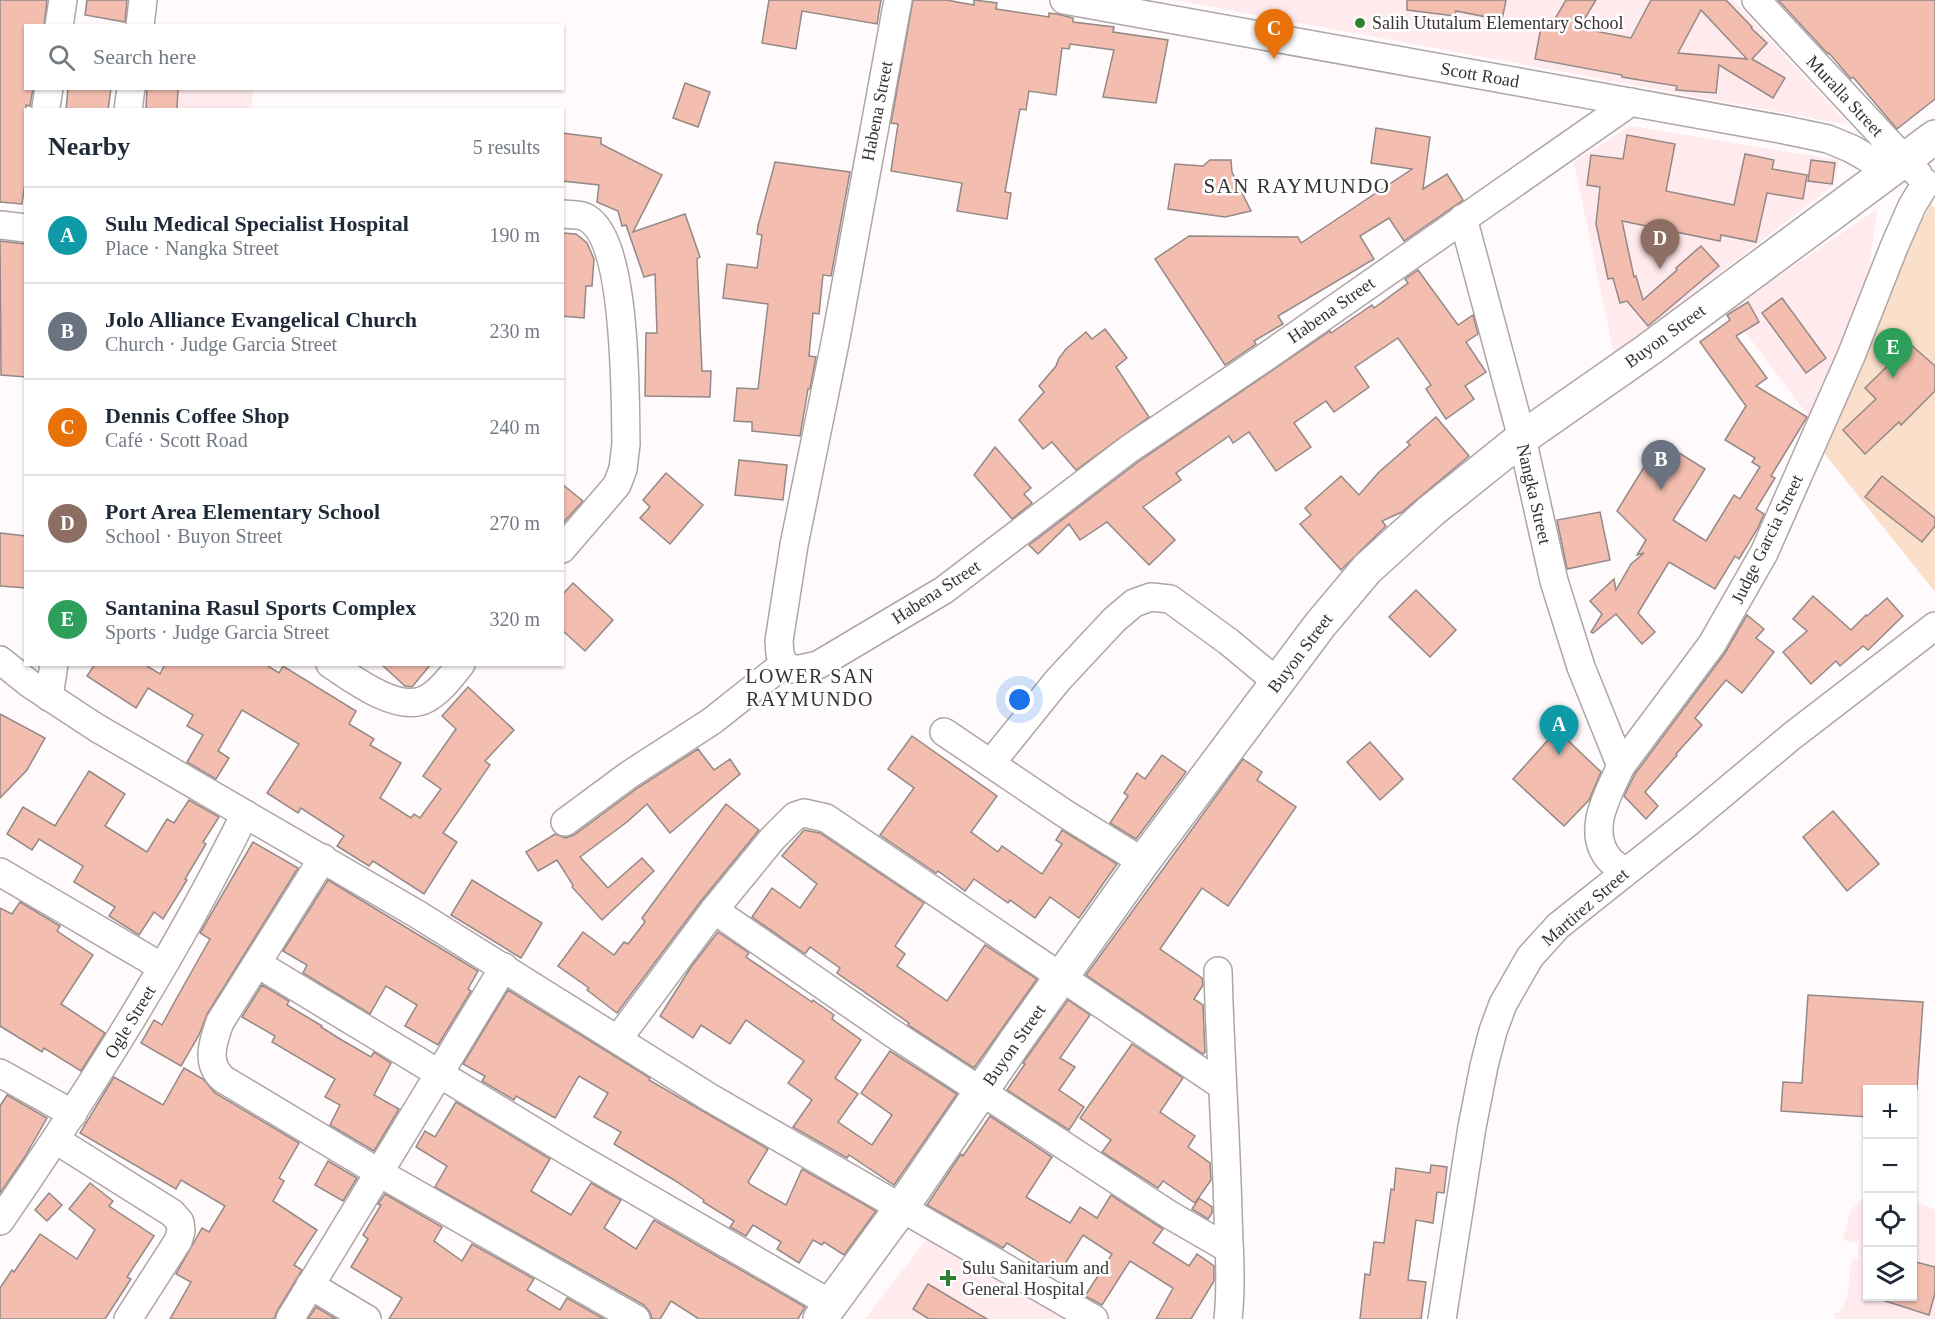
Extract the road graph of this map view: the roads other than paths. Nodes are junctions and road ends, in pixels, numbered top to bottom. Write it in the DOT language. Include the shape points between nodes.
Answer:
graph roads {
  1 [pos="63,0"];
  2 [pos="143,0"];
  3 [pos="898,0"];
  4 [pos="1064,0"];
  5 [pos="1756,0"];
  6 [pos="59,24"];
  7 [pos="140,24"];
  8 [pos="131,90"];
  9 [pos="1631,102"];
  10 [pos="128,108"];
  11 [pos="1935,138"];
  12 [pos="1914,177"];
  13 [pos="564,214"];
  14 [pos="1463,218"];
  15 [pos="0,225"];
  16 [pos="24,228"];
  17 [pos="1522,438"];
  18 [pos="564,547"];
  19 [pos="1935,626"];
  20 [pos="0,660"];
  21 [pos="784,664"];
  22 [pos="54,666"];
  23 [pos="333,666"];
  24 [pos="459,666"];
  25 [pos="1277,682"];
  26 [pos="49,697"];
  27 [pos="944,732"];
  28 [pos="991,763"];
  29 [pos="1621,766"];
  30 [pos="245,814"];
  31 [pos="565,822"];
  32 [pos="322,858"];
  33 [pos="1143,862"];
  34 [pos="0,872"];
  35 [pos="1625,872"];
  36 [pos="714,910"];
  37 [pos="258,964"];
  38 [pos="162,967"];
  39 [pos="504,967"];
  40 [pos="1218,971"];
  41 [pos="1062,978"];
  42 [pos="618,1039"];
  43 [pos="0,1073"];
  44 [pos="440,1073"];
  45 [pos="1221,1085"];
  46 [pos="981,1091"];
  47 [pos="73,1114"];
  48 [pos="56,1140"];
  49 [pos="378,1172"];
  50 [pos="902,1207"];
  51 [pos="0,1221"];
  52 [pos="1229,1249"];
  53 [pos="310,1285"];
  54 [pos="825,1312"];
  55 [pos="128,1319"];
  56 [pos="290,1319"];
  57 [pos="367,1319"];
  58 [pos="636,1319"];
  59 [pos="1095,1319"];
  60 [pos="1228,1319"];
  61 [pos="1442,1319"];
  1 -- 6 [label="street"];
  2 -- 7 [label="street"];
  3 -- 21 [label="street, Habena Street" via="794,544 779,641"];
  4 -- 9 [label="street, Scott Road"];
  5 -- 12 [label="street, Muralla Street"];
  8 -- 10 [label="street"];
  9 -- 12 [label="street, Scott Road" via="1828,139"];
  9 -- 14 [label="street, Habena Street"];
  11 -- 12 [label="main road, Buyon Street"];
  12 -- 17 [label="main road, Buyon Street" via="1648,350"];
  12 -- 29 [label="street, Judge Garcia Street" via="1912,206 1764,553 1712,644"];
  13 -- 18 [label="street" via="586,217 607,244 619,295 626,426 625,458 617,485"];
  14 -- 17 [label="street, Nangka Street"];
  14 -- 21 [label="street, Habena Street" via="1129,449 944,590 818,665 792,669"];
  15 -- 16 [label="street"];
  17 -- 25 [label="main road, Buyon Street" via="1367,569"];
  17 -- 29 [label="street, Nangka Street" via="1554,581 1581,667"];
  19 -- 35 [label="street, Martirez Street"];
  20 -- 26 [label="street"];
  21 -- 31 [label="street" via="712,721"];
  22 -- 26 [label="street"];
  23 -- 24 [label="street" via="382,696 416,702 428,698"];
  25 -- 28 [label="street" via="1170,599 1151,597 1134,603 1114,620 1058,680"];
  25 -- 33 [label="main road, Buyon Street"];
  26 -- 30 [label="street"];
  27 -- 28 [label="street"];
  28 -- 33 [label="street"];
  29 -- 35 [label="street, Judge Garcia Street" via="1601,811 1598,828 1604,851"];
  30 -- 32 [label="street"];
  30 -- 38 [label="street, Ogle Street" via="216,874"];
  32 -- 37 [label="street"];
  32 -- 39 [label="street"];
  33 -- 41 [label="main road, Buyon Street"];
  34 -- 38 [label="street"];
  35 -- 61 [label="street, Martirez Street" via="1541,944 1503,1004 1493,1031 1472,1127"];
  36 -- 41 [label="street" via="795,816 814,814 826,818"];
  36 -- 42 [label="street"];
  36 -- 46 [label="street"];
  37 -- 44 [label="street"];
  37 -- 49 [label="street" via="220,1022 212,1052 216,1072"];
  38 -- 47 [label="street, Ogle Street"];
  39 -- 42 [label="street"];
  39 -- 44 [label="street"];
  40 -- 45 [label="street"];
  41 -- 45 [label="street"];
  41 -- 46 [label="main road, Buyon Street"];
  42 -- 50 [label="street"];
  43 -- 47 [label="street"];
  44 -- 49 [label="street"];
  44 -- 54 [label="street"];
  45 -- 52 [label="street"];
  46 -- 50 [label="main road, Buyon Street"];
  46 -- 52 [label="street" via="1170,1215"];
  47 -- 48 [label="street, Ogle Street"];
  48 -- 51 [label="street, Ogle Street"];
  48 -- 55 [label="street" via="172,1213 180,1222 178,1241"];
  49 -- 53 [label="street"];
  49 -- 58 [label="street"];
  50 -- 54 [label="main road, Buyon Street"];
  50 -- 59 [label="street"];
  52 -- 60 [label="street"];
  53 -- 56 [label="street"];
  53 -- 57 [label="street"];
}
